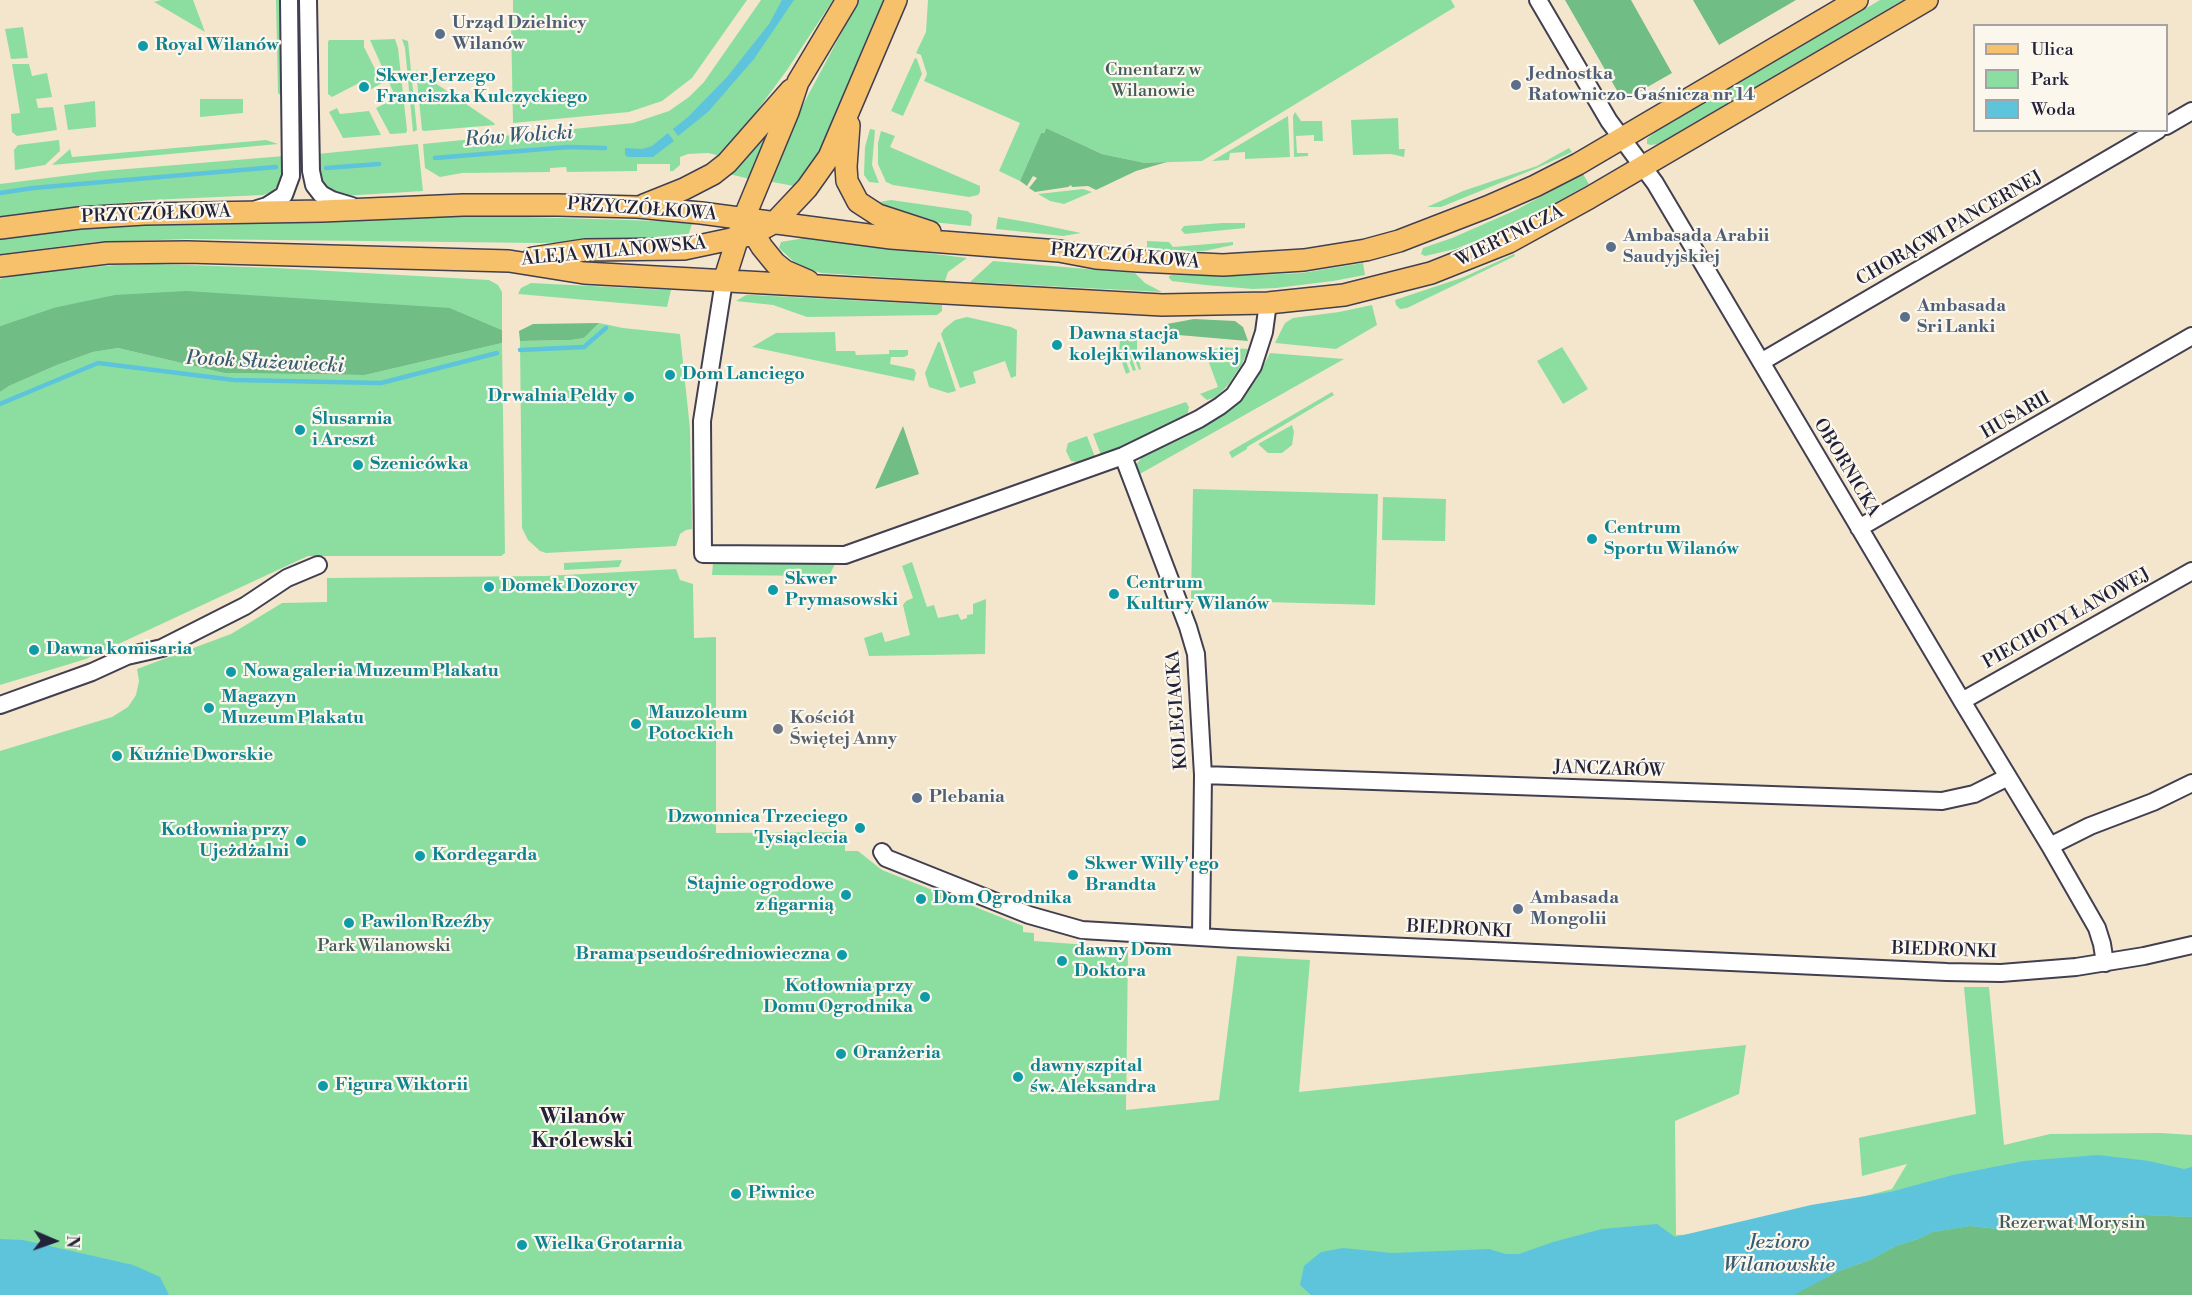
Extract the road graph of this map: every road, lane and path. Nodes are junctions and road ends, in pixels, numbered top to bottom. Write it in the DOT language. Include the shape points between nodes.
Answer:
graph roads {
  1 [pos="289,0"];
  2 [pos="308,0"];
  3 [pos="847,0"];
  4 [pos="896,0"];
  5 [pos="1538,0"];
  6 [pos="1857,0"];
  7 [pos="1927,0"];
  8 [pos="798,82"];
  9 [pos="851,107"];
  10 [pos="2192,111"];
  11 [pos="2168,125"];
  12 [pos="2155,132"];
  13 [pos="1622,138"];
  14 [pos="1643,166"];
  15 [pos="638,207"];
  16 [pos="370,209"];
  17 [pos="251,211"];
  18 [pos="775,222"];
  19 [pos="0,228"];
  20 [pos="744,230"];
  21 [pos="965,243"];
  22 [pos="509,261"];
  23 [pos="1282,263"];
  24 [pos="0,266"];
  25 [pos="724,281"];
  26 [pos="816,285"];
  27 [pos="1268,303"];
  28 [pos="2192,336"];
  29 [pos="1761,362"];
  30 [pos="1123,456"];
  31 [pos="1859,528"];
  32 [pos="318,565"];
  33 [pos="2192,571"];
  34 [pos="1962,701"];
  35 [pos="0,705"];
  36 [pos="1203,775"];
  37 [pos="2008,777"];
  38 [pos="2192,783"];
  39 [pos="2050,846"];
  40 [pos="882,852"];
  41 [pos="1201,936"];
  42 [pos="2192,945"];
  43 [pos="2105,963"];
  1 -- 17 [label="street" via="291,176 284,195"];
  2 -- 16 [label="street" via="311,171 315,185 332,200"];
  3 -- 8 [label="main road"];
  4 -- 9 [label="main road"];
  5 -- 13 [label="street, OBORNICKA"];
  6 -- 13 [label="main road, WIERTNICZA"];
  7 -- 14 [label="main road, WIERTNICZA"];
  8 -- 15 [label="main road" via="713,174"];
  8 -- 20 [label="main road"];
  9 -- 18 [label="main road" via="819,173"];
  9 -- 21 [label="main road" via="847,181 858,202 878,215"];
  10 -- 11 [label="street"];
  12 -- 29 [label="street, CHORĄGWI PANCERNEJ"];
  13 -- 14 [label="street, OBORNICKA"];
  13 -- 23 [label="main road, WIERTNICZA" via="1535,186 1399,241"];
  14 -- 27 [label="main road, WIERTNICZA" via="1509,242 1461,263 1375,288"];
  14 -- 29 [label="street, OBORNICKA"];
  15 -- 16 [label="main road, PRZYCZÓŁKOWA" via="487,205"];
  15 -- 20 [label="main road, PRZYCZÓŁKOWA"];
  16 -- 17 [label="main road, PRZYCZÓŁKOWA"];
  17 -- 19 [label="main road, PRZYCZÓŁKOWA" via="80,218"];
  18 -- 20 [label="main road, PRZYCZÓŁKOWA"];
  18 -- 21 [label="main road, PRZYCZÓŁKOWA" via="891,238"];
  20 -- 22 [label="main road, ALEJA WILANOWSKA" via="684,249 585,250"];
  20 -- 25 [label="main road"];
  20 -- 26 [label="main road" via="780,267"];
  21 -- 23 [label="main road, PRZYCZÓŁKOWA" via="1138,261"];
  22 -- 24 [label="main road, PRZYCZÓŁKOWA" via="186,252 107,253"];
  22 -- 25 [label="main road, PRZYCZÓŁKOWA" via="584,273"];
  25 -- 26 [label="main road, PRZYCZÓŁKOWA"];
  25 -- 30 [label="street" via="702,421 703,554 845,555"];
  26 -- 27 [label="main road, PRZYCZÓŁKOWA" via="1162,305"];
  27 -- 30 [label="street" via="1256,357 1234,394 1199,418"];
  28 -- 31 [label="street, HUSARII"];
  29 -- 31 [label="street, OBORNICKA"];
  30 -- 36 [label="street, KOLEGIACKA" via="1196,654"];
  31 -- 34 [label="street, OBORNICKA"];
  32 -- 35 [label="street" via="287,578 245,606 162,648 127,656"];
  33 -- 34 [label="street, PIECHOTY ŁANOWEJ"];
  34 -- 37 [label="street, OBORNICKA"];
  36 -- 37 [label="street, JANCZARÓW" via="1921,801 1974,794"];
  36 -- 41 [label="street, KOLEGIACKA"];
  37 -- 39 [label="street, OBORNICKA"];
  38 -- 39 [label="street"];
  39 -- 43 [label="street, OBORNICKA" via="2097,928"];
  40 -- 41 [label="street, BIEDRONKI" via="886,858 1069,927"];
  41 -- 43 [label="street, BIEDRONKI" via="1947,972 2039,971"];
  42 -- 43 [label="street, BIEDRONKI"];
}
